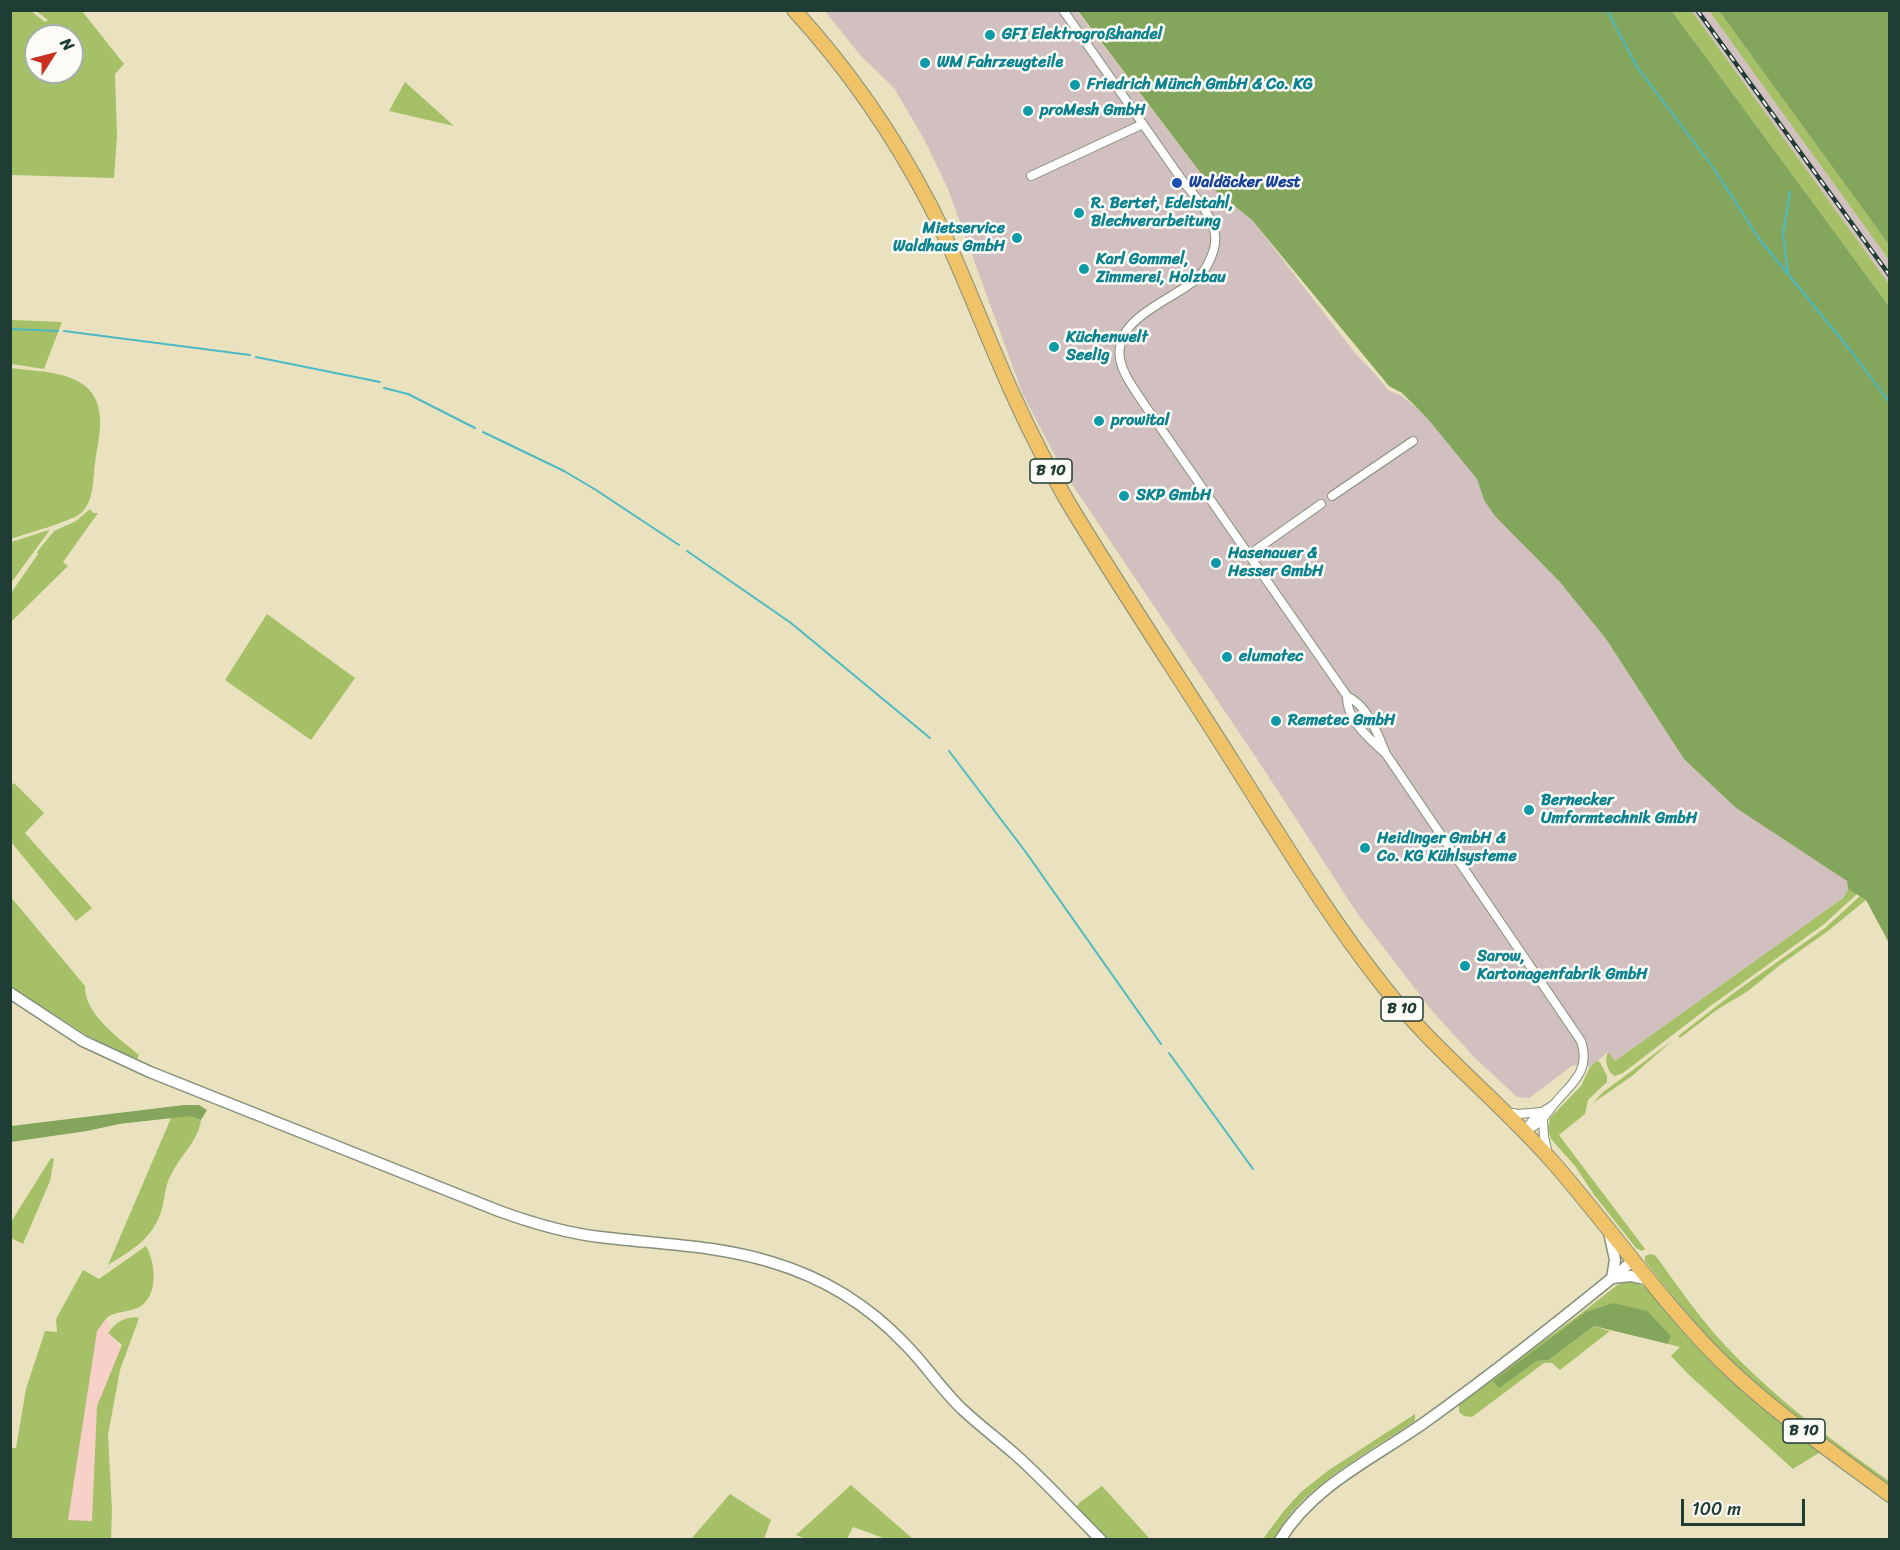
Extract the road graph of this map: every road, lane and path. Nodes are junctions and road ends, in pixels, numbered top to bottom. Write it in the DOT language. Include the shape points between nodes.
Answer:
graph roads {
  1 [pos="794,10"];
  2 [pos="1063,10"];
  3 [pos="1143,124"];
  4 [pos="1031,176"];
  5 [pos="1413,441"];
  6 [pos="1332,496"];
  7 [pos="1321,504"];
  8 [pos="1250,554"];
  9 [pos="1347,696"];
  10 [pos="1386,754"];
  11 [pos="10,993"];
  12 [pos="1504,1112"];
  13 [pos="1542,1116"];
  14 [pos="1524,1132"];
  15 [pos="1549,1158"];
  16 [pos="1609,1229"];
  17 [pos="1634,1260"];
  18 [pos="1612,1278"];
  19 [pos="1650,1280"];
  20 [pos="1890,1495"];
  21 [pos="1101,1539"];
  22 [pos="1280,1539"];
  1 -- 12 [label="main road, B 10" via="855,84 905,160 938,221 1015,400 1057,483 1305,874 1402,1009"];
  2 -- 3 [label="street"];
  3 -- 4 [label="street"];
  3 -- 8 [label="street" via="1204,208 1215,241 1210,260 1199,277 1127,329 1121,342 1120,362 1144,404"];
  5 -- 6 [label="street"];
  7 -- 8 [label="street"];
  8 -- 9 [label="street"];
  9 -- 10 [label="street" via="1369,717"];
  9 -- 10 [label="street" via="1346,704 1357,723"];
  10 -- 13 [label="street" via="1581,1041 1584,1061 1580,1075"];
  11 -- 21 [label="street" via="110,1054 499,1211 558,1230 597,1237 741,1254 772,1262 832,1288 880,1320 907,1345 956,1402"];
  12 -- 13 [label="street"];
  12 -- 14 [label="main road, B 10"];
  13 -- 14 [label="street"];
  13 -- 15 [label="street"];
  14 -- 15 [label="main road, B 10"];
  15 -- 16 [label="main road, B 10"];
  16 -- 17 [label="main road, B 10"];
  16 -- 18 [label="street" via="1615,1260"];
  17 -- 18 [label="street"];
  17 -- 19 [label="main road, B 10"];
  18 -- 19 [label="street"];
  18 -- 22 [label="street" via="1485,1379 1328,1487 1303,1509"];
  19 -- 20 [label="main road, B 10" via="1747,1385"];
}
